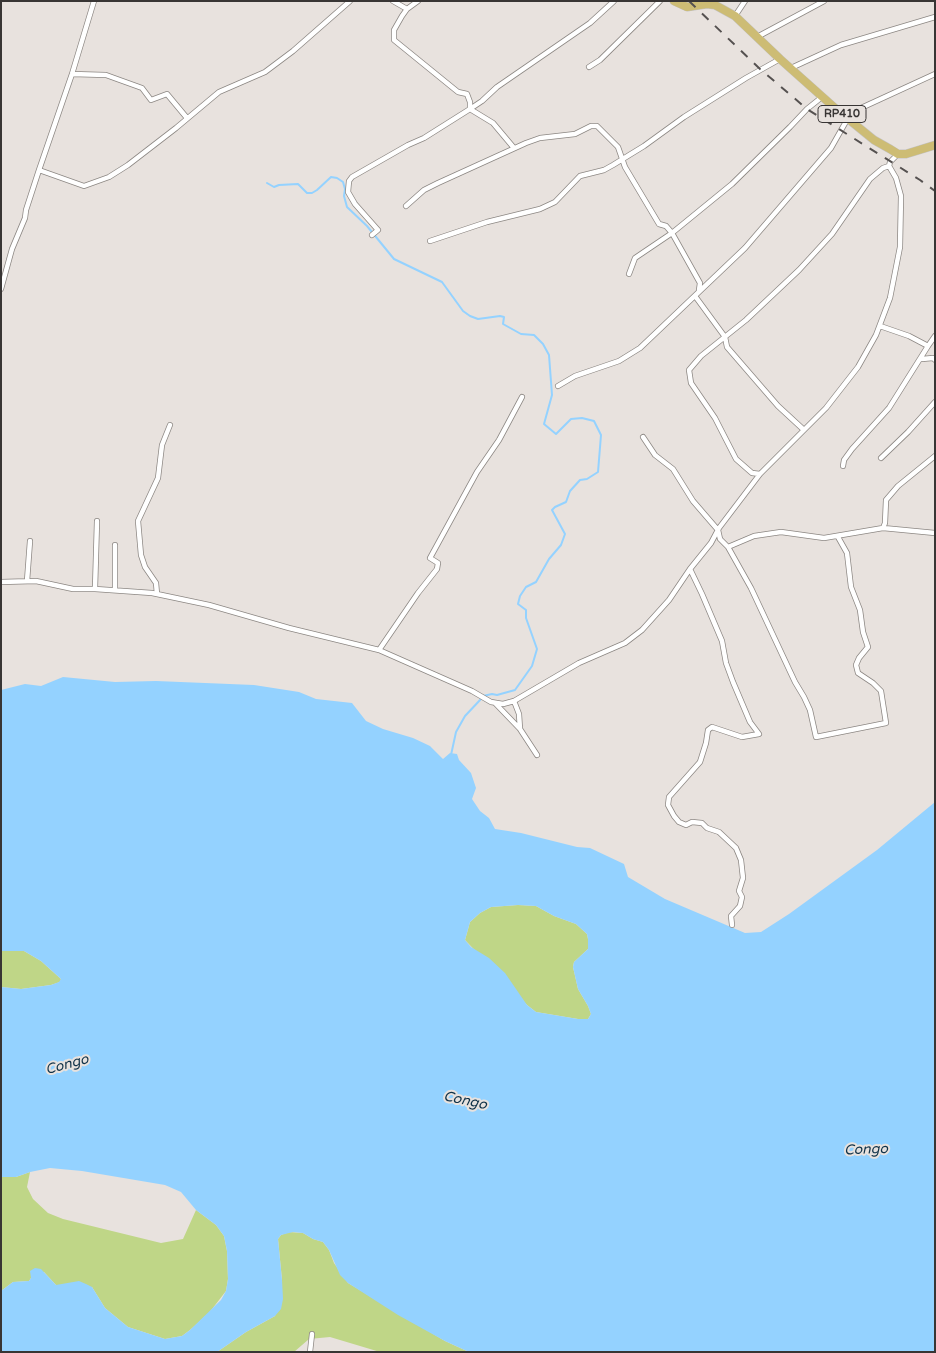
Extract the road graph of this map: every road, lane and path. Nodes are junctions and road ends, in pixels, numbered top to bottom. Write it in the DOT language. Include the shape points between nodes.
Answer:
graph roads {
  1 [pos="94,1"];
  2 [pos="350,1"];
  3 [pos="393,1"];
  4 [pos="418,1"];
  5 [pos="614,1"];
  6 [pos="660,1"];
  7 [pos="674,1"];
  8 [pos="745,1"];
  9 [pos="824,1"];
  10 [pos="407,9"];
  11 [pos="735,16"];
  12 [pos="935,16"];
  13 [pos="757,36"];
  14 [pos="780,59"];
  15 [pos="590,67"];
  16 [pos="790,69"];
  17 [pos="72,74"];
  18 [pos="935,74"];
  19 [pos="822,96"];
  20 [pos="470,109"];
  21 [pos="187,118"];
  22 [pos="848,118"];
  23 [pos="935,145"];
  24 [pos="514,148"];
  25 [pos="898,154"];
  26 [pos="623,159"];
  27 [pos="889,166"];
  28 [pos="39,170"];
  29 [pos="406,206"];
  30 [pos="672,233"];
  31 [pos="372,235"];
  32 [pos="430,240"];
  33 [pos="629,274"];
  34 [pos="1,289"];
  35 [pos="695,296"];
  36 [pos="880,326"];
  37 [pos="935,336"];
  38 [pos="725,337"];
  39 [pos="928,346"];
  40 [pos="922,358"];
  41 [pos="935,360"];
  42 [pos="558,386"];
  43 [pos="522,397"];
  44 [pos="935,402"];
  45 [pos="170,425"];
  46 [pos="804,430"];
  47 [pos="644,437"];
  48 [pos="935,456"];
  49 [pos="880,458"];
  50 [pos="843,466"];
  51 [pos="760,474"];
  52 [pos="97,521"];
  53 [pos="883,528"];
  54 [pos="718,530"];
  55 [pos="935,533"];
  56 [pos="838,537"];
  57 [pos="30,541"];
  58 [pos="115,545"];
  59 [pos="728,547"];
  60 [pos="690,569"];
  61 [pos="27,581"];
  62 [pos="1,582"];
  63 [pos="95,589"];
  64 [pos="114,590"];
  65 [pos="157,594"];
  66 [pos="379,650"];
  67 [pos="514,701"];
  68 [pos="495,703"];
  69 [pos="520,729"];
  70 [pos="538,755"];
  71 [pos="732,925"];
  72 [pos="312,1334"];
  73 [pos="310,1352"];
  1 -- 17 [label="street"];
  2 -- 21 [label="street" via="265,72 219,92"];
  3 -- 10 [label="street"];
  4 -- 10 [label="street"];
  5 -- 20 [label="street" via="590,23"];
  6 -- 15 [label="street"];
  7 -- 11 [label="main road, RP410" via="687,7 715,5"];
  8 -- 11 [label="street"];
  9 -- 13 [label="street"];
  10 -- 20 [label="street" via="394,30 394,40 458,92 466,94"];
  11 -- 13 [label="main road, RP410"];
  12 -- 16 [label="street" via="841,45"];
  13 -- 14 [label="main road, RP410"];
  14 -- 16 [label="main road, RP410"];
  14 -- 26 [label="street" via="684,117"];
  16 -- 19 [label="main road, RP410"];
  17 -- 21 [label="street" via="106,75 142,88 151,100 166,94"];
  17 -- 28 [label="street"];
  18 -- 22 [label="street" via="860,108"];
  19 -- 22 [label="main road, RP410"];
  19 -- 30 [label="street" via="732,184"];
  20 -- 24 [label="street" via="492,123"];
  20 -- 31 [label="street" via="349,181 348,192 355,204 378,230"];
  21 -- 28 [label="street" via="128,165 100,181 84,186"];
  22 -- 25 [label="main road, RP410" via="874,140"];
  22 -- 35 [label="street" via="831,148 745,248"];
  23 -- 25 [label="main road"];
  24 -- 26 [label="street" via="540,138 575,134 594,125 618,148"];
  24 -- 29 [label="street" via="424,190"];
  25 -- 27 [label="street"];
  26 -- 30 [label="street" via="659,224"];
  26 -- 32 [label="street" via="604,170 580,176 554,202 540,210"];
  27 -- 36 [label="street" via="901,196 900,248 890,298"];
  27 -- 38 [label="street" via="870,179 818,251"];
  28 -- 34 [label="street"];
  30 -- 33 [label="street" via="635,258"];
  30 -- 35 [label="street" via="700,283"];
  35 -- 38 [label="street"];
  35 -- 42 [label="street" via="640,348 619,361 575,376"];
  36 -- 39 [label="street"];
  36 -- 46 [label="street" via="858,367"];
  37 -- 39 [label="street"];
  38 -- 46 [label="street" via="727,347 759,385"];
  38 -- 51 [label="street" via="689,370 690,383 715,418 736,459 752,473"];
  39 -- 40 [label="street"];
  40 -- 41 [label="street"];
  40 -- 50 [label="street" via="889,408 844,460"];
  43 -- 66 [label="street" via="430,558 438,563 437,569"];
  44 -- 49 [label="street"];
  45 -- 65 [label="street" via="162,445 158,478 138,521 141,555 156,583"];
  46 -- 51 [label="street"];
  47 -- 54 [label="street" via="655,455 673,470 693,501"];
  48 -- 53 [label="street" via="886,500"];
  51 -- 54 [label="street"];
  52 -- 63 [label="street"];
  53 -- 55 [label="street"];
  53 -- 56 [label="street"];
  54 -- 59 [label="street" via="720,539"];
  54 -- 60 [label="street"];
  56 -- 59 [label="street" via="768,533"];
  56 -- 59 [label="street" via="846,552 851,587 868,647 856,665 858,673 881,691 886,723 816,737 804,697"];
  57 -- 61 [label="street"];
  58 -- 64 [label="street"];
  60 -- 67 [label="street" via="669,600 634,637 613,650 579,663"];
  60 -- 71 [label="street" via="722,641 733,682 750,722 759,734 742,737 712,727 708,730 700,762 669,797 668,805 679,822 686,825 702,823 719,832 736,848 743,878 740,906 731,916"];
  61 -- 62 [label="street"];
  61 -- 63 [label="street" via="73,589"];
  63 -- 64 [label="street"];
  64 -- 65 [label="street"];
  65 -- 66 [label="street"];
  66 -- 68 [label="street"];
  67 -- 68 [label="street"];
  67 -- 69 [label="street"];
  68 -- 69 [label="street"];
  69 -- 70 [label="street"];
  72 -- 73 [label="street"];
}
